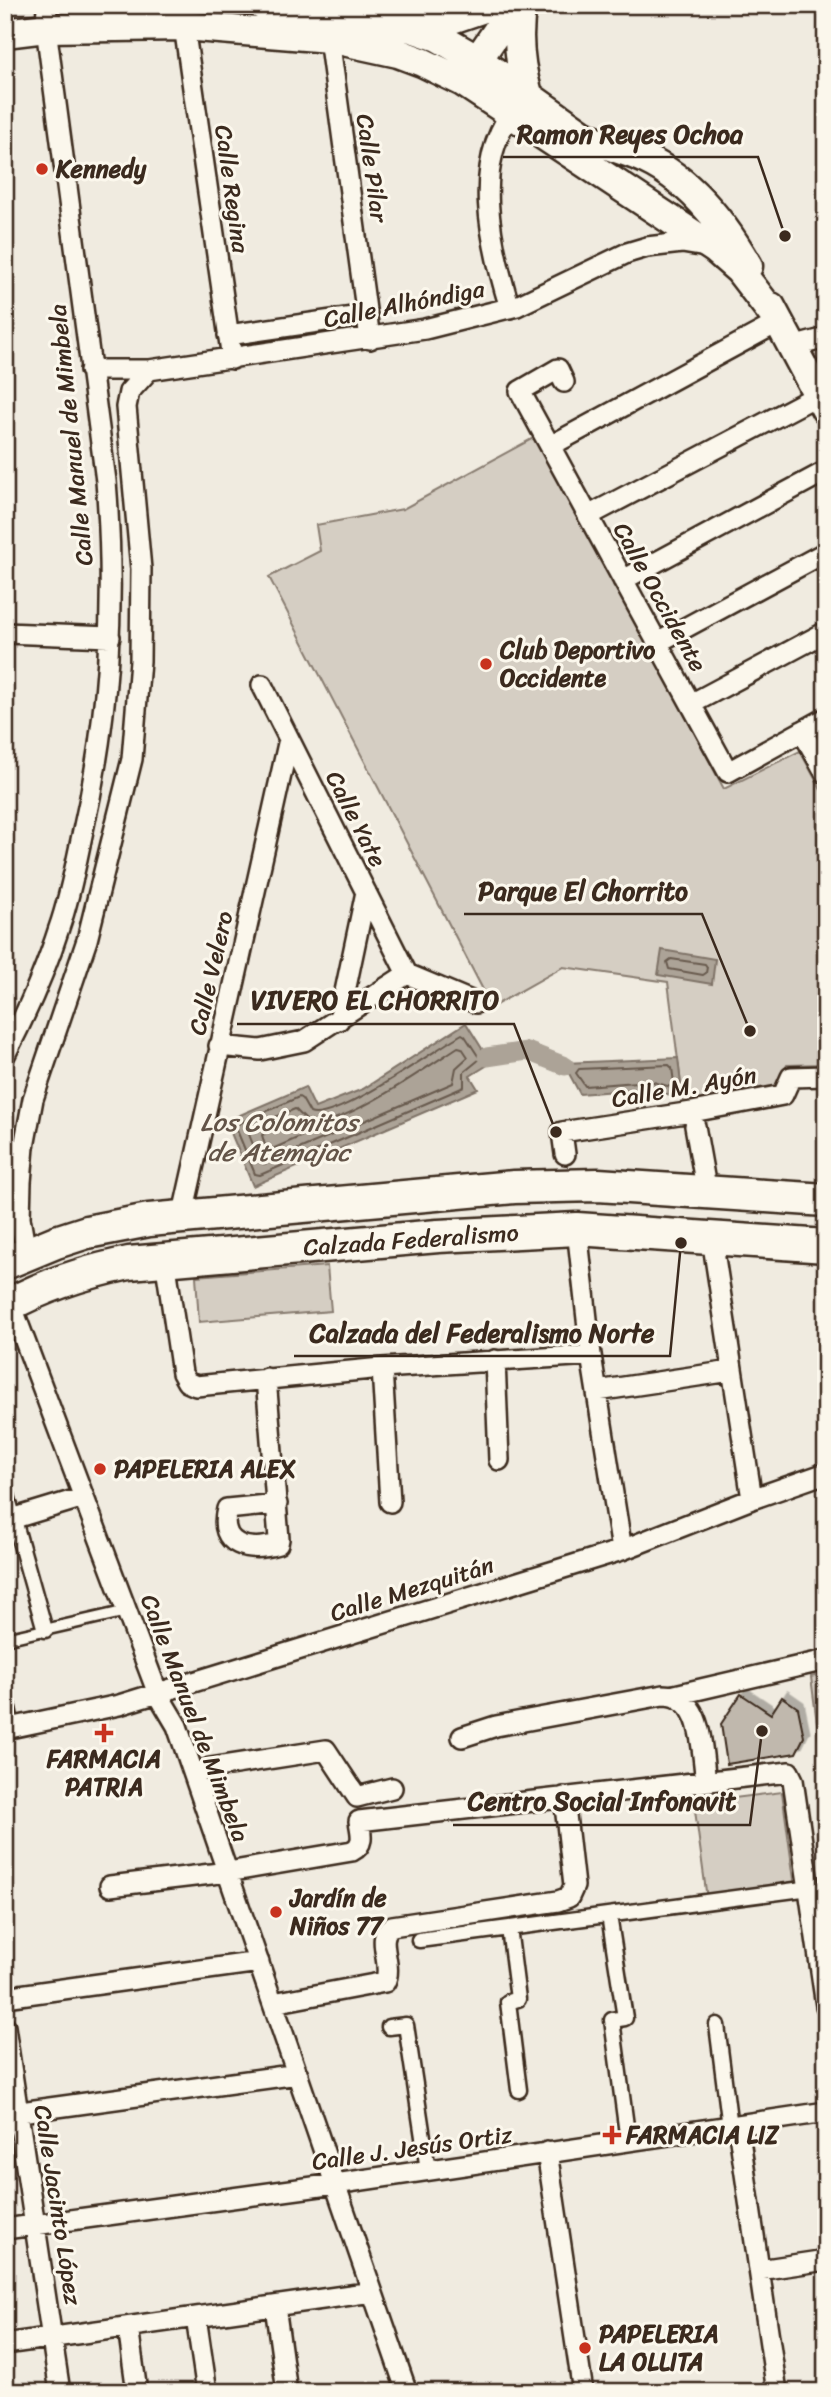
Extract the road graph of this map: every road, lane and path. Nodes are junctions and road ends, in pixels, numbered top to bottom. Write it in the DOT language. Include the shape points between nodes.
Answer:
graph roads {
  1 [pos="262,5"];
  2 [pos="516,5"];
  3 [pos="522,5"];
  4 [pos="477,8"];
  5 [pos="400,16"];
  6 [pos="47,17"];
  7 [pos="334,19"];
  8 [pos="184,26"];
  9 [pos="5,33"];
  10 [pos="398,53"];
  11 [pos="470,71"];
  12 [pos="519,104"];
  13 [pos="654,164"];
  14 [pos="650,205"];
  15 [pos="724,244"];
  16 [pos="510,308"];
  17 [pos="367,315"];
  18 [pos="779,322"];
  19 [pos="228,335"];
  20 [pos="826,338"];
  21 [pos="370,339"];
  22 [pos="792,347"];
  23 [pos="232,359"];
  24 [pos="90,370"];
  25 [pos="149,370"];
  26 [pos="564,382"];
  27 [pos="822,402"];
  28 [pos="550,446"];
  29 [pos="826,471"];
  30 [pos="588,516"];
  31 [pos="826,552"];
  32 [pos="623,580"];
  33 [pos="5,632"];
  34 [pos="826,632"];
  35 [pos="110,637"];
  36 [pos="657,643"];
  37 [pos="262,685"];
  38 [pos="691,704"];
  39 [pos="826,718"];
  40 [pos="802,731"];
  41 [pos="289,739"];
  42 [pos="826,774"];
  43 [pos="366,892"];
  44 [pos="407,974"];
  45 [pos="39,982"];
  46 [pos="68,995"];
  47 [pos="476,1003"];
  48 [pos="27,1011"];
  49 [pos="339,1020"];
  50 [pos="56,1030"];
  51 [pos="219,1046"];
  52 [pos="5,1055"];
  53 [pos="826,1076"];
  54 [pos="695,1126"];
  55 [pos="565,1154"];
  56 [pos="708,1193"];
  57 [pos="826,1200"];
  58 [pos="181,1218"];
  59 [pos="577,1229"];
  60 [pos="712,1238"];
  61 [pos="826,1246"];
  62 [pos="15,1258"];
  63 [pos="165,1259"];
  64 [pos="8,1305"];
  65 [pos="591,1355"];
  66 [pos="495,1360"];
  67 [pos="382,1368"];
  68 [pos="731,1371"];
  69 [pos="266,1378"];
  70 [pos="597,1391"];
  71 [pos="499,1460"];
  72 [pos="826,1473"];
  73 [pos="5,1488"];
  74 [pos="84,1497"];
  75 [pos="752,1499"];
  76 [pos="390,1502"];
  77 [pos="276,1504"];
  78 [pos="10,1520"];
  79 [pos="622,1550"];
  80 [pos="127,1611"];
  81 [pos="45,1630"];
  82 [pos="5,1639"];
  83 [pos="826,1660"];
  84 [pos="5,1683"];
  85 [pos="158,1694"];
  86 [pos="675,1695"];
  87 [pos="10,1728"];
  88 [pos="462,1737"];
  89 [pos="194,1775"];
  90 [pos="706,1781"];
  91 [pos="392,1788"];
  92 [pos="564,1797"];
  93 [pos="228,1872"];
  94 [pos="110,1886"];
  95 [pos="810,1888"];
  96 [pos="609,1915"];
  97 [pos="509,1928"];
  98 [pos="418,1940"];
  99 [pos="259,1962"];
  100 [pos="5,1997"];
  101 [pos="274,2003"];
  102 [pos="826,2006"];
  103 [pos="717,2025"];
  104 [pos="5,2026"];
  105 [pos="389,2027"];
  106 [pos="298,2074"];
  107 [pos="519,2090"];
  108 [pos="826,2112"];
  109 [pos="12,2113"];
  110 [pos="734,2126"];
  111 [pos="628,2141"];
  112 [pos="547,2152"];
  113 [pos="428,2170"];
  114 [pos="335,2184"];
  115 [pos="36,2225"];
  116 [pos="5,2229"];
  117 [pos="826,2260"];
  118 [pos="759,2270"];
  119 [pos="372,2292"];
  120 [pos="275,2306"];
  121 [pos="196,2317"];
  122 [pos="128,2327"];
  123 [pos="53,2337"];
  124 [pos="5,2344"];
  125 [pos="60,2392"];
  126 [pos="137,2392"];
  127 [pos="207,2392"];
  128 [pos="287,2392"];
  129 [pos="407,2392"];
  130 [pos="583,2392"];
  131 [pos="778,2392"];
  1 -- 7 [label="main road"];
  2 -- 11 [label="main road"];
  3 -- 12 [label="main road"];
  4 -- 5 [label="main road"];
  5 -- 7 [label="main road"];
  5 -- 10 [label="street"];
  5 -- 11 [label="main road" via="438,37"];
  6 -- 8 [label="main road"];
  6 -- 9 [label="main road"];
  6 -- 24 [label="street, Calle Manuel de Mimbela"];
  7 -- 8 [label="main road"];
  7 -- 10 [label="main road"];
  7 -- 17 [label="street, Calle Pilar"];
  8 -- 19 [label="street, Calle Regina"];
  10 -- 11 [label="main road"];
  11 -- 12 [label="main road"];
  12 -- 13 [label="main road" via="602,145"];
  12 -- 14 [label="main road"];
  12 -- 16 [label="street" via="493,149 489,186 490,220"];
  13 -- 14 [label="main road"];
  13 -- 15 [label="main road" via="695,196 721,224"];
  14 -- 15 [label="main road"];
  15 -- 16 [label="street, Calle Alhóndiga" via="682,243 637,250"];
  15 -- 18 [label="main road"];
  16 -- 21 [label="street, Calle Alhóndiga"];
  17 -- 19 [label="street, Calle Alhóndiga"];
  17 -- 21 [label="street, Calle Pilar"];
  18 -- 22 [label="main road"];
  18 -- 28 [label="street"];
  19 -- 23 [label="street, Calle Regina"];
  20 -- 22 [label="street"];
  21 -- 23 [label="street, Calle Alhóndiga"];
  22 -- 27 [label="main road"];
  23 -- 25 [label="street, Calle Alhóndiga"];
  24 -- 25 [label="street, Calle Alhóndiga"];
  24 -- 35 [label="street, Calle Manuel de Mimbela" via="106,481"];
  25 -- 46 [label="street" via="129,392 126,407 141,569 132,759 87,940"];
  26 -- 28 [label="street, Calle Occidente" via="558,369 520,391"];
  27 -- 30 [label="street"];
  28 -- 30 [label="street, Calle Occidente"];
  29 -- 32 [label="street"];
  30 -- 32 [label="street, Calle Occidente"];
  31 -- 36 [label="street"];
  32 -- 36 [label="street, Calle Occidente"];
  33 -- 35 [label="street"];
  34 -- 38 [label="street"];
  35 -- 45 [label="street, Calle Manuel de Mimbela" via="103,730 91,796 60,926"];
  36 -- 38 [label="street, Calle Occidente"];
  37 -- 41 [label="street, Calle Yate"];
  38 -- 40 [label="street, Calle Occidente" via="728,772"];
  39 -- 40 [label="street"];
  40 -- 42 [label="street"];
  41 -- 43 [label="street, Calle Yate"];
  41 -- 51 [label="street, Calle Velero"];
  43 -- 44 [label="street, Calle Yate"];
  43 -- 49 [label="street"];
  44 -- 47 [label="street"];
  44 -- 49 [label="street"];
  45 -- 46 [label="street" via="47,1001"];
  45 -- 48 [label="street, Calle Manuel de Mimbela"];
  46 -- 50 [label="street"];
  48 -- 50 [label="street" via="46,1009"];
  48 -- 52 [label="street, Calle Manuel de Mimbela"];
  49 -- 51 [label="street" via="304,1041 282,1046 260,1050"];
  50 -- 62 [label="street" via="33,1099 24,1147"];
  51 -- 58 [label="street, Calle Velero"];
  53 -- 55 [label="street, Calle M. Ayón" via="791,1077 783,1095 562,1132"];
  54 -- 56 [label="street, Calle M. Ayón"];
  56 -- 57 [label="main road, Calzada Federalismo"];
  56 -- 58 [label="main road, Calzada Federalismo" via="598,1185 525,1186"];
  58 -- 62 [label="main road, Calzada Federalismo" via="87,1232"];
  59 -- 60 [label="main road, Calzada Federalismo"];
  59 -- 63 [label="main road, Calzada Federalismo"];
  59 -- 65 [label="street"];
  60 -- 61 [label="main road, Calzada Federalismo"];
  60 -- 68 [label="street"];
  63 -- 64 [label="main road, Calzada Federalismo" via="82,1274"];
  63 -- 69 [label="street" via="181,1373 187,1382 196,1386"];
  64 -- 74 [label="street, Calle Manuel de Mimbela"];
  65 -- 66 [label="street"];
  65 -- 70 [label="street"];
  66 -- 67 [label="street"];
  66 -- 71 [label="street"];
  67 -- 69 [label="street"];
  67 -- 76 [label="street"];
  68 -- 70 [label="street"];
  68 -- 75 [label="street"];
  69 -- 77 [label="street"];
  70 -- 79 [label="street"];
  72 -- 75 [label="street, Calle Mezquitán"];
  73 -- 78 [label="street"];
  74 -- 78 [label="street"];
  74 -- 80 [label="street, Calle Manuel de Mimbela"];
  75 -- 79 [label="street, Calle Mezquitán"];
  78 -- 81 [label="street"];
  79 -- 85 [label="street, Calle Mezquitán"];
  80 -- 81 [label="lane"];
  80 -- 85 [label="street, Calle Manuel de Mimbela"];
  81 -- 82 [label="lane"];
  83 -- 86 [label="street"];
  84 -- 87 [label="lane"];
  85 -- 87 [label="street, Calle Mezquitán"];
  85 -- 89 [label="street, Calle Manuel de Mimbela" via="177,1726"];
  86 -- 88 [label="street" via="496,1726"];
  86 -- 90 [label="street" via="691,1707 696,1718"];
  89 -- 91 [label="street" via="326,1750 357,1797"];
  89 -- 93 [label="street, Calle Manuel de Mimbela"];
  90 -- 92 [label="street"];
  90 -- 95 [label="street" via="789,1772"];
  92 -- 93 [label="street" via="359,1821 362,1842 352,1851"];
  92 -- 101 [label="street" via="574,1886 569,1897 392,1926 383,1936 385,1982"];
  93 -- 94 [label="street"];
  93 -- 99 [label="street, Calle Manuel de Mimbela"];
  95 -- 96 [label="street"];
  95 -- 102 [label="street"];
  96 -- 97 [label="street"];
  96 -- 111 [label="street" via="625,2018 612,2020"];
  97 -- 98 [label="street"];
  97 -- 107 [label="street" via="518,2000 508,2002"];
  99 -- 100 [label="street"];
  99 -- 101 [label="street, Calle Manuel de Mimbela"];
  101 -- 106 [label="street, Calle Manuel de Mimbela"];
  103 -- 110 [label="street"];
  104 -- 109 [label="street, Calle Jacinto López"];
  105 -- 113 [label="street" via="406,2025"];
  106 -- 109 [label="street"];
  106 -- 114 [label="street, Calle Manuel de Mimbela"];
  108 -- 110 [label="street, Calle J. Jesús Ortiz"];
  109 -- 115 [label="street, Calle Jacinto López"];
  110 -- 111 [label="street, Calle J. Jesús Ortiz"];
  110 -- 118 [label="street"];
  111 -- 112 [label="street, Calle J. Jesús Ortiz"];
  112 -- 113 [label="street, Calle J. Jesús Ortiz"];
  112 -- 130 [label="street"];
  113 -- 114 [label="street, Calle J. Jesús Ortiz"];
  114 -- 115 [label="street, Calle J. Jesús Ortiz"];
  114 -- 119 [label="street, Calle Manuel de Mimbela"];
  115 -- 116 [label="street, Calle J. Jesús Ortiz"];
  115 -- 123 [label="street, Calle Jacinto López"];
  117 -- 118 [label="street"];
  118 -- 131 [label="street"];
  119 -- 120 [label="street"];
  119 -- 129 [label="street, Calle Manuel de Mimbela"];
  120 -- 121 [label="street"];
  120 -- 128 [label="street"];
  121 -- 122 [label="street"];
  121 -- 127 [label="street"];
  122 -- 123 [label="street"];
  122 -- 126 [label="street"];
  123 -- 124 [label="street"];
  123 -- 125 [label="street, Calle Jacinto López"];
}
